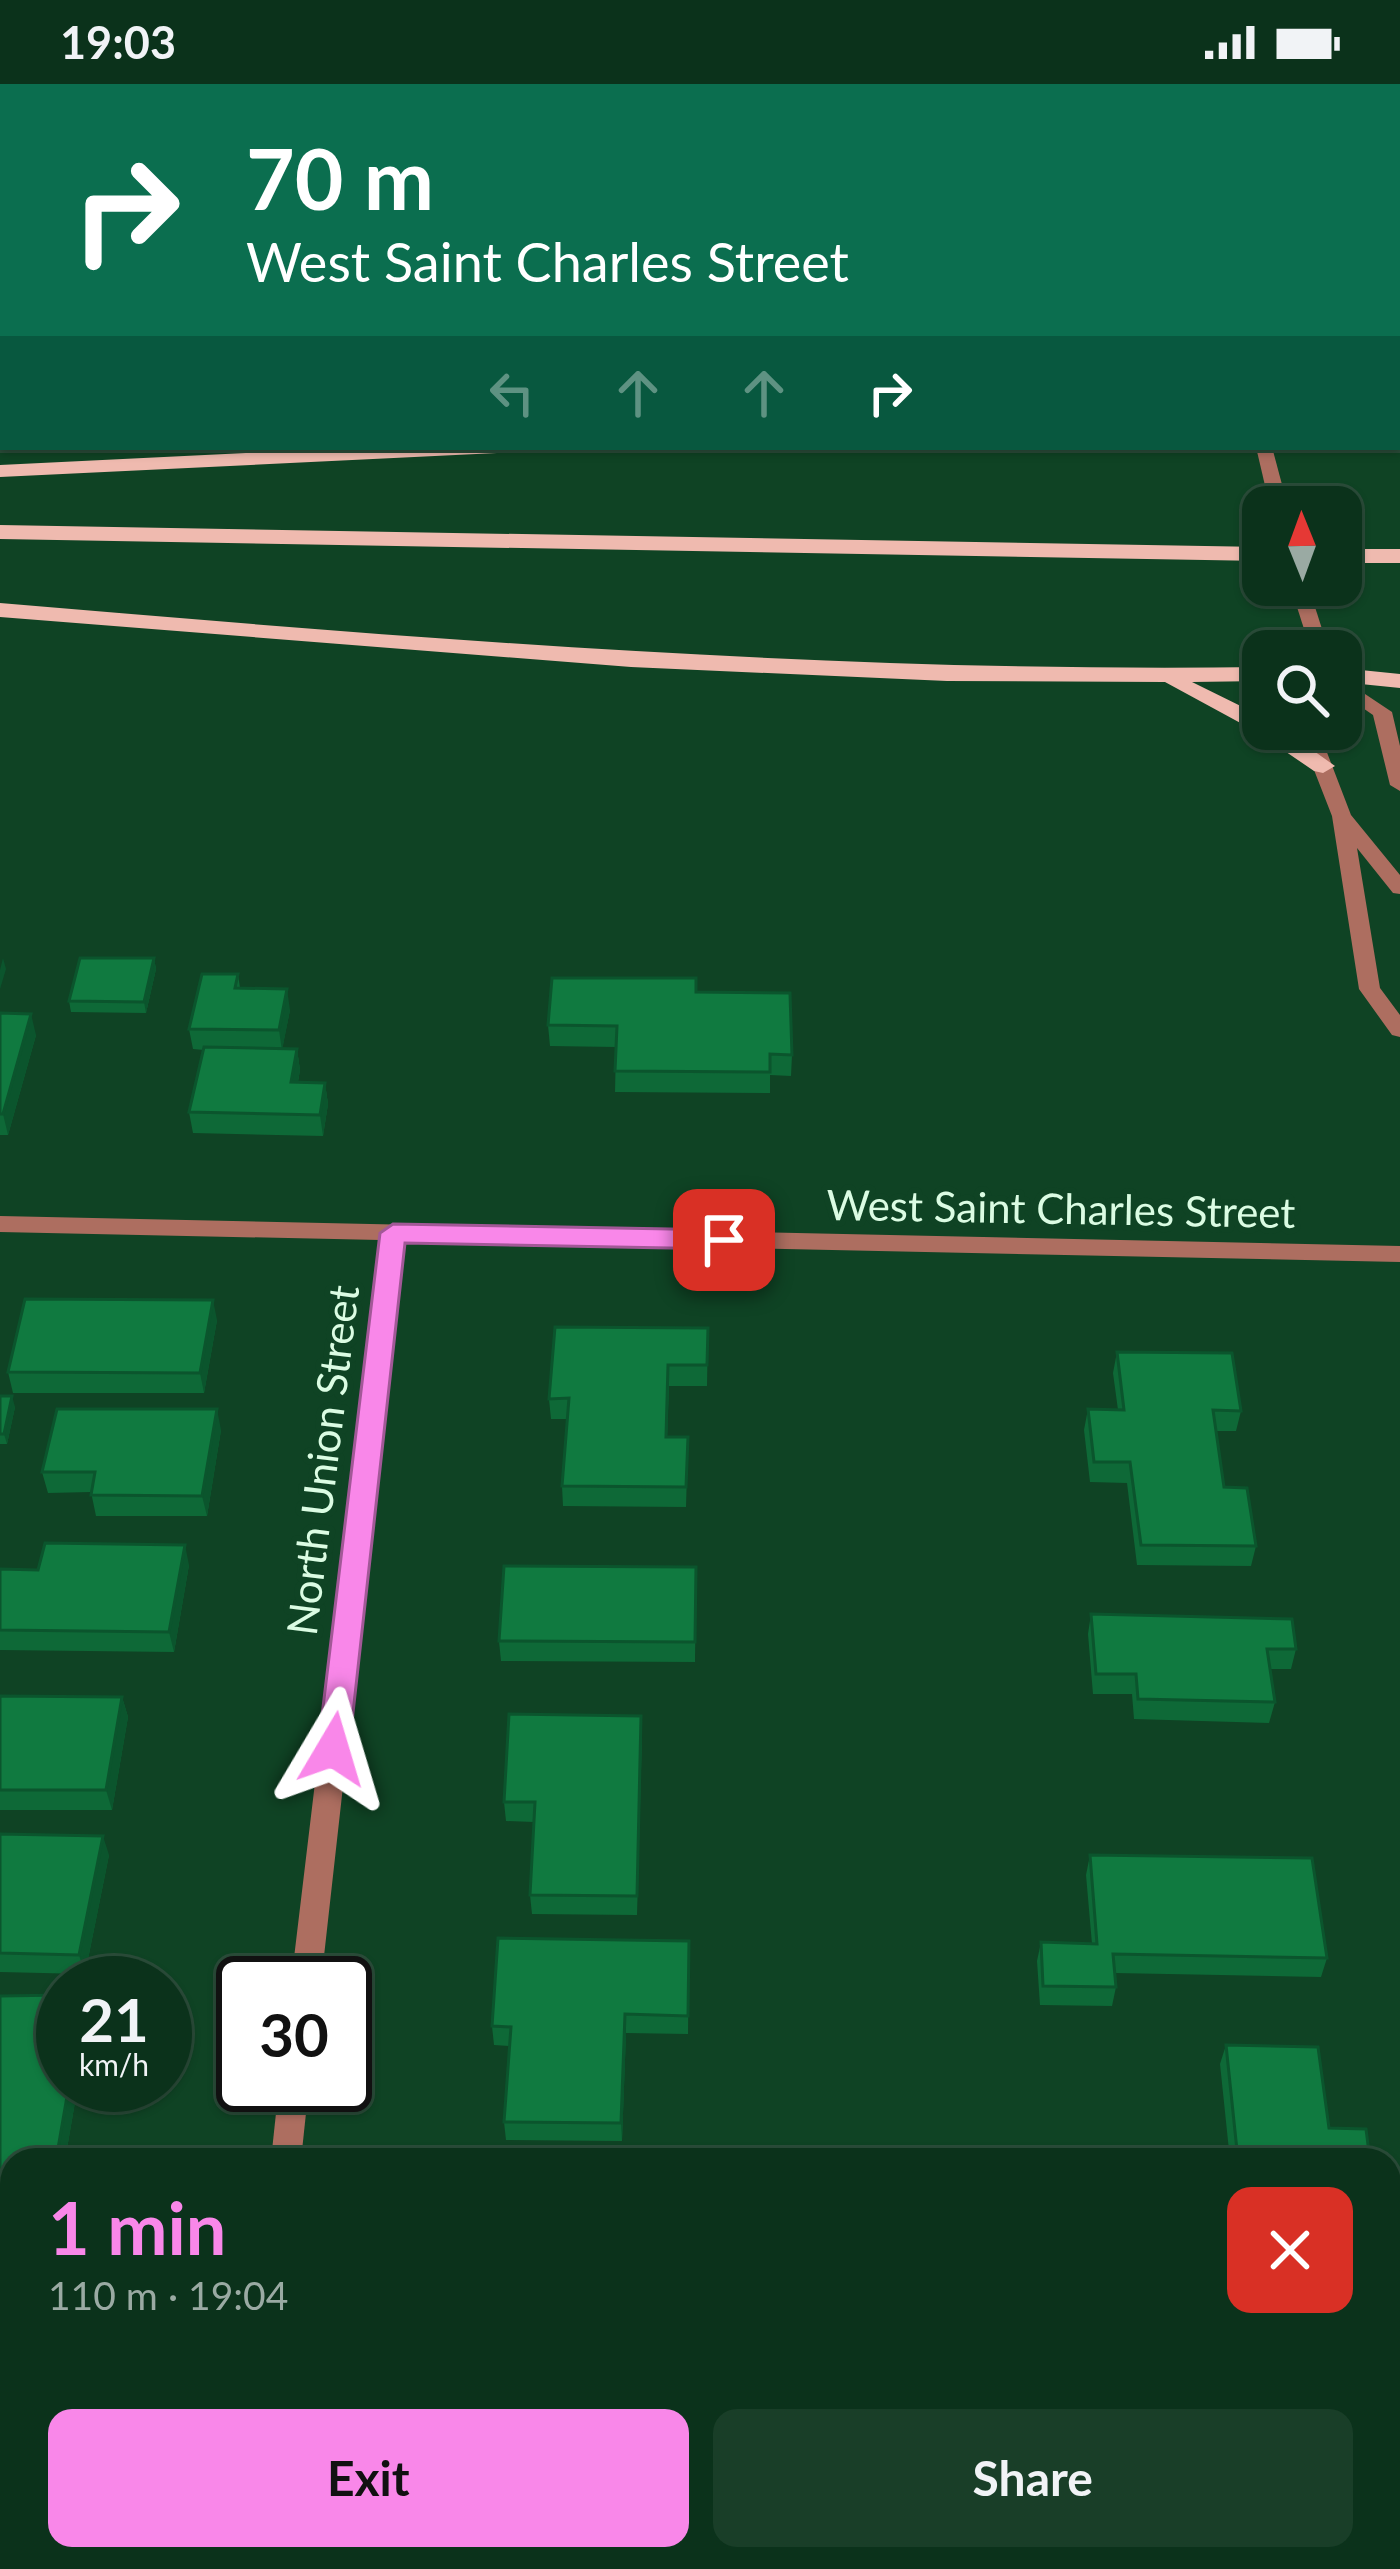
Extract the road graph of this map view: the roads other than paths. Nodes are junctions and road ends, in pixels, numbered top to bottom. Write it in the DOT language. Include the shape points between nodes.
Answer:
graph roads {
  1 [pos="435,450"];
  2 [pos="1265,450"];
  3 [pos="0,471"];
  4 [pos="1274,486"];
  5 [pos="0,532"];
  6 [pos="1242,554"];
  7 [pos="1362,556"];
  8 [pos="1400,556"];
  9 [pos="0,610"];
  10 [pos="1242,675"];
  11 [pos="1165,678"];
  12 [pos="1362,680"];
  13 [pos="1400,681"];
  14 [pos="1362,696"];
  15 [pos="1242,716"];
  16 [pos="1298,750"];
  17 [pos="1316,750"];
  18 [pos="1322,766"];
  19 [pos="1400,785"];
  20 [pos="1342,816"];
  21 [pos="1400,888"];
  22 [pos="1400,1030"];
  23 [pos="0,1224"];
  24 [pos="393,1233"];
  25 [pos="1400,1254"];
  26 [pos="309,1956"];
  27 [pos="291,2112"];
  28 [pos="287,2148"];
  1 -- 3 [label="main road"];
  2 -- 4 [label="street"];
  5 -- 6 [label="main road"];
  7 -- 8 [label="main road"];
  9 -- 11 [label="main road" via="463,647"];
  10 -- 11 [label="main road"];
  11 -- 15 [label="main road"];
  12 -- 13 [label="main road"];
  14 -- 19 [label="street" via="1382,712"];
  16 -- 18 [label="main road"];
  17 -- 18 [label="street"];
  18 -- 20 [label="street"];
  20 -- 21 [label="street"];
  20 -- 22 [label="street" via="1370,988"];
  23 -- 24 [label="street, West Saint Charles Street"];
  24 -- 25 [label="street, West Saint Charles Street"];
  24 -- 26 [label="street, North Union Street"];
  27 -- 28 [label="street"];
}
